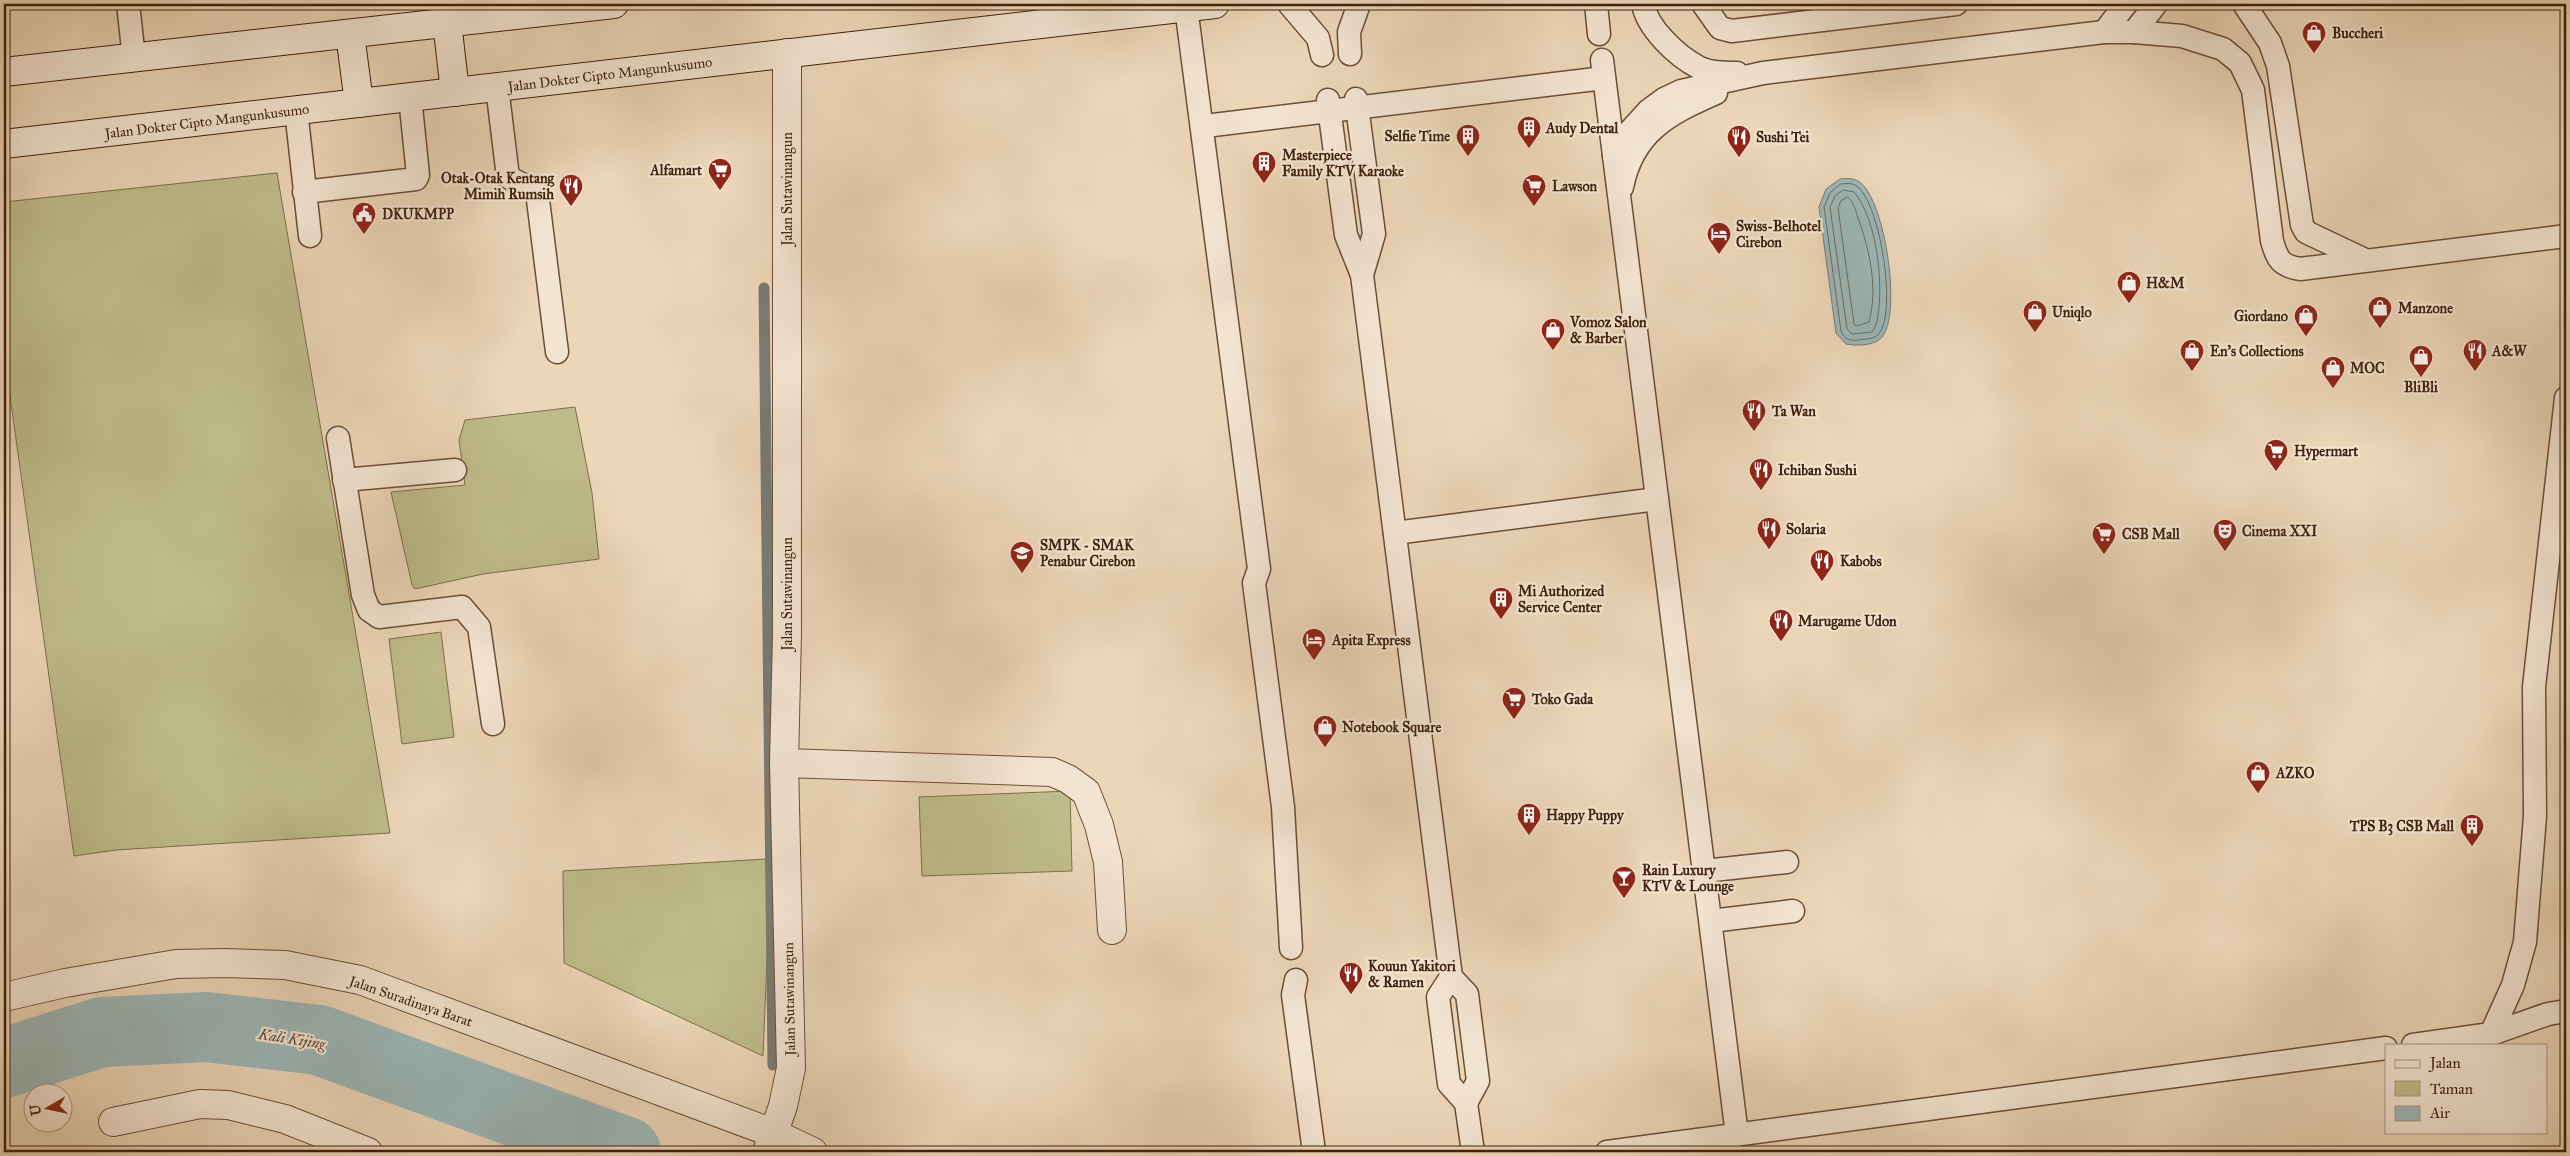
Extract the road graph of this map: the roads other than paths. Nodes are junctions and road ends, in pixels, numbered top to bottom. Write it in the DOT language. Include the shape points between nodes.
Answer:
graph roads {
  1 [pos="128,4"];
  2 [pos="614,4"];
  3 [pos="1215,4"];
  4 [pos="1289,4"];
  5 [pos="1359,4"];
  6 [pos="1596,4"];
  7 [pos="1642,4"];
  8 [pos="1956,4"];
  9 [pos="2126,4"];
  10 [pos="2156,4"];
  11 [pos="2244,4"];
  12 [pos="550,7"];
  13 [pos="1186,7"];
  14 [pos="1707,10"];
  15 [pos="447,22"];
  16 [pos="2104,32"];
  17 [pos="2134,32"];
  18 [pos="350,34"];
  19 [pos="1600,34"];
  20 [pos="787,53"];
  21 [pos="1350,54"];
  22 [pos="1322,56"];
  23 [pos="134,58"];
  24 [pos="4,72"];
  25 [pos="1763,73"];
  26 [pos="497,87"];
  27 [pos="455,92"];
  28 [pos="410,97"];
  29 [pos="359,103"];
  30 [pos="1356,103"];
  31 [pos="1329,105"];
  32 [pos="296,110"];
  33 [pos="1213,125"];
  34 [pos="4,144"];
  35 [pos="1614,156"];
  36 [pos="304,192"];
  37 [pos="1619,199"];
  38 [pos="310,236"];
  39 [pos="2566,236"];
  40 [pos="2365,260"];
  41 [pos="1362,275"];
  42 [pos="557,352"];
  43 [pos="2566,398"];
  44 [pos="338,438"];
  45 [pos="455,470"];
  46 [pos="344,480"];
  47 [pos="1657,499"];
  48 [pos="1395,533"];
  49 [pos="493,724"];
  50 [pos="784,763"];
  51 [pos="1788,862"];
  52 [pos="1704,872"];
  53 [pos="1793,911"];
  54 [pos="1710,921"];
  55 [pos="1112,930"];
  56 [pos="1291,948"];
  57 [pos="1296,980"];
  58 [pos="4,997"];
  59 [pos="2566,1011"];
  60 [pos="2491,1034"];
  61 [pos="2420,1044"];
  62 [pos="2385,1048"];
  63 [pos="113,1122"];
  64 [pos="1737,1135"];
  65 [pos="770,1142"];
  66 [pos="368,1152"];
  67 [pos="813,1152"];
  68 [pos="1314,1152"];
  69 [pos="1472,1152"];
  70 [pos="1607,1152"];
  1 -- 23 [label="lane"];
  2 -- 12 [label="street"];
  3 -- 13 [label="street, Jalan Dokter Cipto Mangunkusumo"];
  4 -- 22 [label="lane" via="1318,38"];
  5 -- 21 [label="lane" via="1349,32"];
  6 -- 19 [label="lane"];
  7 -- 25 [label="lane" via="1658,32 1699,67 1715,72"];
  8 -- 14 [label="lane" via="1732,30 1720,28"];
  9 -- 16 [label="lane"];
  10 -- 17 [label="lane"];
  11 -- 40 [label="lane" via="2270,43 2278,66 2302,225 2306,232"];
  12 -- 15 [label="street"];
  13 -- 20 [label="street, Jalan Dokter Cipto Mangunkusumo"];
  13 -- 56 [label="lane" via="1259,570 1254,583 1283,808"];
  15 -- 18 [label="street"];
  15 -- 27 [label="street"];
  16 -- 17 [label="lane"];
  16 -- 25 [label="lane"];
  17 -- 40 [label="lane" via="2182,36 2206,43 2232,55 2244,69 2253,90 2276,257 2286,266 2300,269"];
  18 -- 23 [label="street"];
  18 -- 29 [label="street"];
  20 -- 26 [label="street, Jalan Dokter Cipto Mangunkusumo"];
  20 -- 50 [label="street, Jalan Sutawinangun"];
  23 -- 24 [label="street"];
  25 -- 35 [label="lane" via="1681,91 1664,99 1634,126 1620,142"];
  25 -- 37 [label="lane" via="1658,123 1634,151 1626,167"];
  26 -- 27 [label="street, Jalan Dokter Cipto Mangunkusumo"];
  26 -- 42 [label="lane" via="508,177 538,192"];
  27 -- 28 [label="street, Jalan Dokter Cipto Mangunkusumo"];
  28 -- 29 [label="street, Jalan Dokter Cipto Mangunkusumo"];
  28 -- 36 [label="lane" via="416,179"];
  29 -- 32 [label="street, Jalan Dokter Cipto Mangunkusumo"];
  30 -- 31 [label="lane"];
  30 -- 35 [label="lane" via="1603,69"];
  30 -- 41 [label="lane" via="1374,234"];
  31 -- 33 [label="lane"];
  31 -- 41 [label="lane" via="1346,235"];
  32 -- 34 [label="street, Jalan Dokter Cipto Mangunkusumo"];
  32 -- 36 [label="lane"];
  35 -- 37 [label="lane"];
  36 -- 38 [label="lane"];
  37 -- 47 [label="lane"];
  39 -- 40 [label="lane"];
  41 -- 48 [label="lane"];
  43 -- 60 [label="lane" via="2534,687 2535,816 2524,942 2513,984"];
  44 -- 46 [label="lane"];
  45 -- 46 [label="lane"];
  46 -- 49 [label="lane" via="363,595 369,610 379,617 453,608 467,612 480,627"];
  47 -- 48 [label="lane"];
  47 -- 52 [label="lane"];
  48 -- 69 [label="lane" via="1451,977 1438,997 1439,1006 1449,1084 1466,1103"];
  50 -- 55 [label="street" via="1052,772 1068,779 1086,792 1098,825 1108,862"];
  50 -- 65 [label="street, Jalan Sutawinangun" via="790,1068 783,1106"];
  51 -- 52 [label="lane"];
  52 -- 54 [label="lane"];
  53 -- 54 [label="lane"];
  54 -- 64 [label="lane"];
  57 -- 68 [label="lane" via="1293,995 1297,1061"];
  58 -- 65 [label="street, Jalan Suradinaya Barat" via="176,964 285,965 360,980"];
  59 -- 60 [label="lane"];
  60 -- 61 [label="lane"];
  62 -- 64 [label="lane"];
  63 -- 66 [label="street" via="200,1104 228,1105 285,1119"];
  64 -- 70 [label="lane"];
  65 -- 67 [label="street, Jalan Suradinaya Barat"];
}
